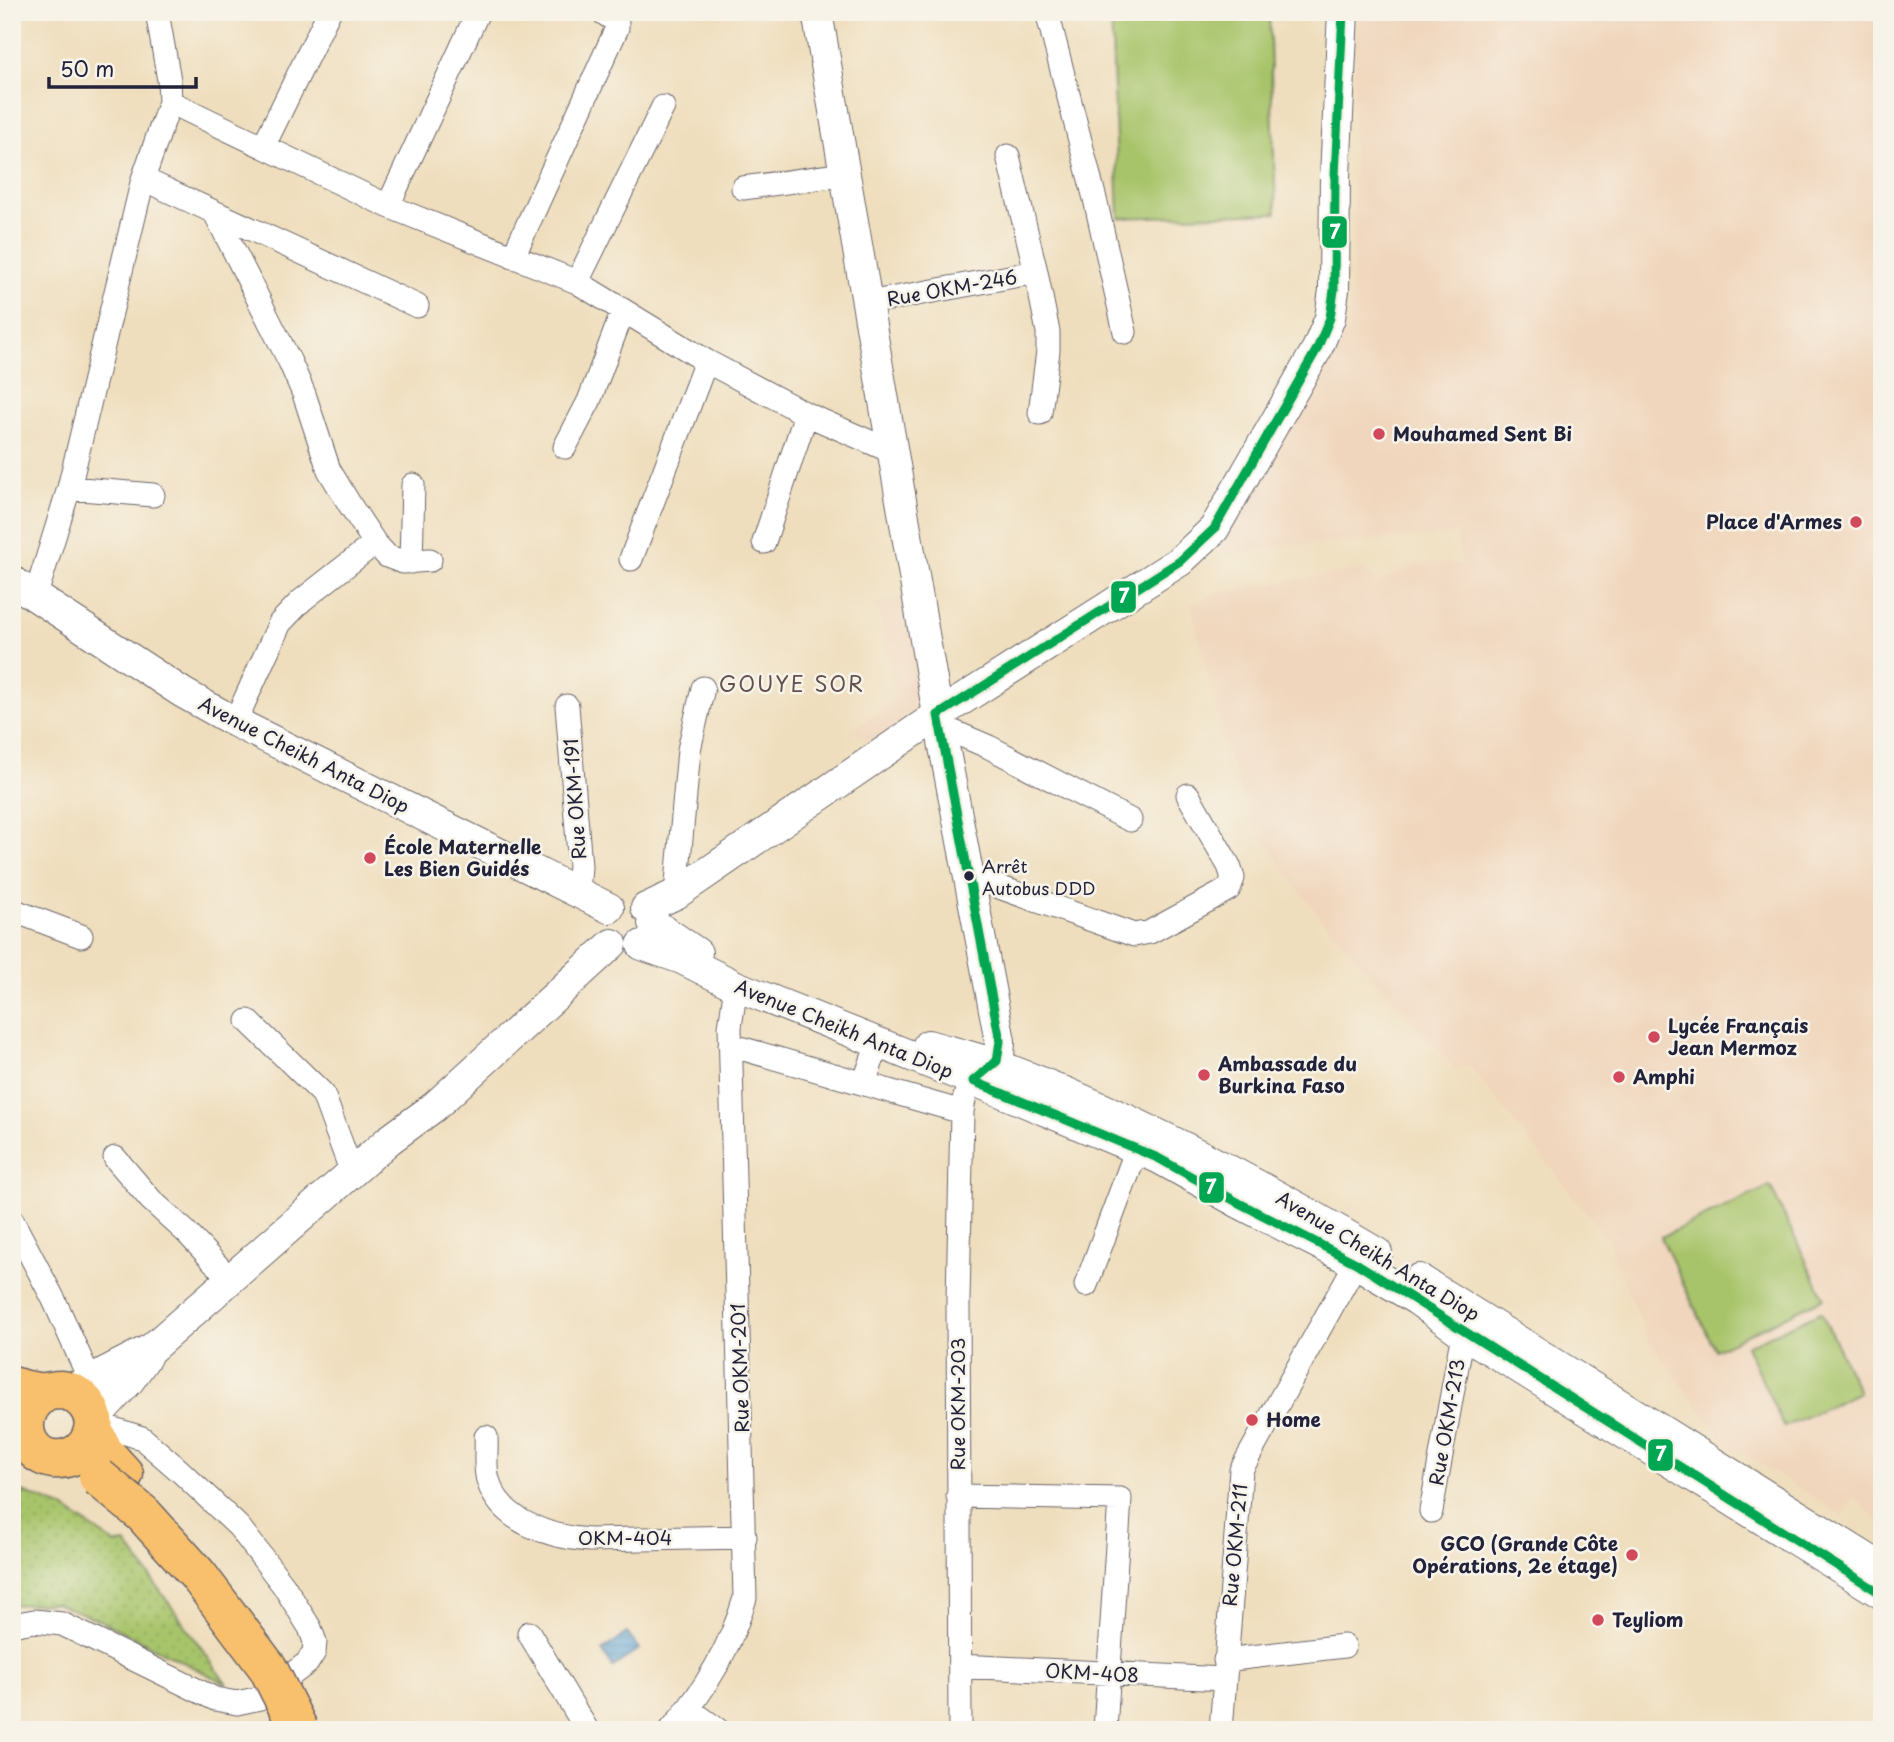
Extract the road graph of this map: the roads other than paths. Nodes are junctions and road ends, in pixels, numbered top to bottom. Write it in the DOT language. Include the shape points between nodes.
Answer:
graph roads {
  1 [pos="157,12"];
  2 [pos="329,12"];
  3 [pos="478,12"];
  4 [pos="601,12"];
  5 [pos="817,12"];
  6 [pos="1047,12"];
  7 [pos="1343,12"];
  8 [pos="170,102"];
  9 [pos="663,107"];
  10 [pos="264,145"];
  11 [pos="1008,156"];
  12 [pos="845,174"];
  13 [pos="143,180"];
  14 [pos="743,188"];
  15 [pos="388,206"];
  16 [pos="215,212"];
  17 [pos="513,257"];
  18 [pos="1036,272"];
  19 [pos="577,282"];
  20 [pos="869,303"];
  21 [pos="417,306"];
  22 [pos="623,311"];
  23 [pos="1125,332"];
  24 [pos="706,361"];
  25 [pos="1040,413"];
  26 [pos="806,414"];
  27 [pos="565,447"];
  28 [pos="893,452"];
  29 [pos="413,485"];
  30 [pos="69,488"];
  31 [pos="153,495"];
  32 [pos="375,542"];
  33 [pos="764,542"];
  34 [pos="631,559"];
  35 [pos="24,589"];
  36 [pos="703,688"];
  37 [pos="567,706"];
  38 [pos="939,720"];
  39 [pos="234,722"];
  40 [pos="1188,795"];
  41 [pos="1129,820"];
  42 [pos="968,876"];
  43 [pos="578,892"];
  44 [pos="676,894"];
  45 [pos="609,908"];
  46 [pos="12,910"];
  47 [pos="647,925"];
  48 [pos="81,936"];
  49 [pos="612,944"];
  50 [pos="736,986"];
  51 [pos="248,1021"];
  52 [pos="878,1043"];
  53 [pos="730,1045"];
  54 [pos="917,1059"];
  55 [pos="984,1073"];
  56 [pos="864,1083"];
  57 [pos="902,1094"];
  58 [pos="962,1112"];
  59 [pos="1137,1149"];
  60 [pos="115,1158"];
  61 [pos="352,1173"];
  62 [pos="12,1220"];
  63 [pos="1356,1263"];
  64 [pos="231,1280"];
  65 [pos="1086,1285"];
  66 [pos="1463,1333"];
  67 [pos="152,1348"];
  68 [pos="54,1387"];
  69 [pos="93,1424"];
  70 [pos="486,1437"];
  71 [pos="30,1439"];
  72 [pos="111,1476"];
  73 [pos="958,1496"];
  74 [pos="1431,1511"];
  75 [pos="745,1537"];
  76 [pos="1882,1568"];
  77 [pos="1882,1594"];
  78 [pos="12,1625"];
  79 [pos="529,1633"];
  80 [pos="1344,1646"];
  81 [pos="960,1666"];
  82 [pos="1225,1670"];
  83 [pos="1109,1673"];
  84 [pos="690,1709"];
  85 [pos="299,1730"];
  86 [pos="316,1730"];
  87 [pos="587,1730"];
  88 [pos="671,1730"];
  89 [pos="719,1730"];
  90 [pos="961,1730"];
  91 [pos="1105,1730"];
  92 [pos="1221,1730"];
  1 -- 8 [label="street"];
  2 -- 10 [label="street"];
  3 -- 15 [label="street"];
  4 -- 17 [label="street" via="617,22 617,28"];
  5 -- 12 [label="street"];
  6 -- 23 [label="street"];
  7 -- 38 [label="street" via="1330,318 1228,505 1214,529 1180,561"];
  8 -- 10 [label="street"];
  8 -- 13 [label="street"];
  9 -- 19 [label="street"];
  10 -- 15 [label="street"];
  11 -- 18 [label="street"];
  12 -- 14 [label="street"];
  12 -- 20 [label="street"];
  13 -- 16 [label="street"];
  13 -- 30 [label="street"];
  15 -- 17 [label="street"];
  16 -- 21 [label="street"];
  16 -- 32 [label="street" via="290,362 329,470"];
  17 -- 19 [label="street"];
  18 -- 20 [label="street, Rue OKM-246"];
  18 -- 25 [label="street" via="1048,332"];
  19 -- 22 [label="street"];
  20 -- 28 [label="street"];
  22 -- 24 [label="street"];
  22 -- 27 [label="street" via="589,401"];
  24 -- 26 [label="street"];
  24 -- 34 [label="street"];
  26 -- 28 [label="street"];
  26 -- 33 [label="street"];
  28 -- 38 [label="street"];
  29 -- 32 [label="street" via="421,561 396,560"];
  30 -- 31 [label="street"];
  30 -- 35 [label="street"];
  32 -- 39 [label="street" via="280,623"];
  35 -- 39 [label="street, Avenue Cheikh Anta Diop"];
  36 -- 44 [label="street" via="689,750"];
  37 -- 43 [label="street, Rue OKM-191" via="580,866"];
  38 -- 41 [label="street"];
  38 -- 42 [label="street"];
  38 -- 44 [label="street"];
  39 -- 43 [label="street, Avenue Cheikh Anta Diop"];
  40 -- 42 [label="street" via="1233,878 1228,890 1150,932 1134,935"];
  42 -- 55 [label="street" via="1000,1041 999,1058"];
  43 -- 45 [label="street, Avenue Cheikh Anta Diop"];
  44 -- 47 [label="street"];
  45 -- 47 [label="street" via="632,900"];
  45 -- 49 [label="street" via="602,923"];
  46 -- 48 [label="street"];
  47 -- 49 [label="street" via="627,950"];
  47 -- 50 [label="street, Avenue Cheikh Anta Diop" via="682,960"];
  47 -- 55 [label="street, Avenue Cheikh Anta Diop" via="750,979"];
  49 -- 61 [label="street" via="434,1107"];
  50 -- 52 [label="street, Avenue Cheikh Anta Diop"];
  50 -- 53 [label="street, Rue OKM-201"];
  51 -- 61 [label="street" via="323,1094"];
  52 -- 54 [label="street, Avenue Cheikh Anta Diop"];
  52 -- 56 [label="street"];
  53 -- 56 [label="street"];
  53 -- 75 [label="street, Rue OKM-201"];
  54 -- 55 [label="street, Avenue Cheikh Anta Diop"];
  54 -- 57 [label="street"];
  55 -- 58 [label="street, Rue OKM-203" via="965,1093"];
  55 -- 59 [label="street, Avenue Cheikh Anta Diop"];
  55 -- 76 [label="street, Avenue Cheikh Anta Diop" via="1080,1097 1310,1213"];
  56 -- 57 [label="street"];
  57 -- 58 [label="street"];
  58 -- 73 [label="street, Rue OKM-203"];
  59 -- 63 [label="street, Avenue Cheikh Anta Diop"];
  59 -- 65 [label="street"];
  60 -- 64 [label="street"];
  61 -- 64 [label="street"];
  62 -- 68 [label="street" via="54,1300"];
  63 -- 66 [label="street, Avenue Cheikh Anta Diop"];
  63 -- 82 [label="street, Rue OKM-211" via="1241,1470"];
  64 -- 67 [label="street"];
  66 -- 74 [label="street, Rue OKM-213"];
  66 -- 77 [label="street, Avenue Cheikh Anta Diop"];
  67 -- 68 [label="street" via="127,1363"];
  67 -- 69 [label="street"];
  68 -- 69 [label="highway" via="85,1402"];
  68 -- 71 [label="highway" via="37,1397 25,1415"];
  69 -- 71 [label="highway" via="83,1450 63,1459"];
  69 -- 72 [label="highway"];
  69 -- 78 [label="street" via="142,1438 239,1527 310,1628 314,1652 307,1663 260,1698 237,1703 215,1699 62,1624 34,1620"];
  70 -- 75 [label="street, OKM-404" via="487,1477 494,1497 537,1529 573,1539"];
  71 -- 72 [label="highway"];
  72 -- 85 [label="highway, bridge" via="198,1575 268,1668"];
  72 -- 86 [label="highway" via="190,1536 284,1661"];
  73 -- 81 [label="street, Rue OKM-203"];
  73 -- 83 [label="street" via="1120,1499"];
  75 -- 84 [label="street, Rue OKM-201" via="745,1598 735,1632"];
  79 -- 87 [label="street"];
  80 -- 82 [label="street, OKM-408"];
  81 -- 83 [label="street, OKM-408"];
  81 -- 90 [label="street, Rue OKM-203"];
  82 -- 83 [label="street, OKM-408"];
  82 -- 92 [label="street, Rue OKM-211"];
  83 -- 91 [label="street"];
  84 -- 88 [label="street, Rue OKM-201"];
  84 -- 89 [label="street"];
}
